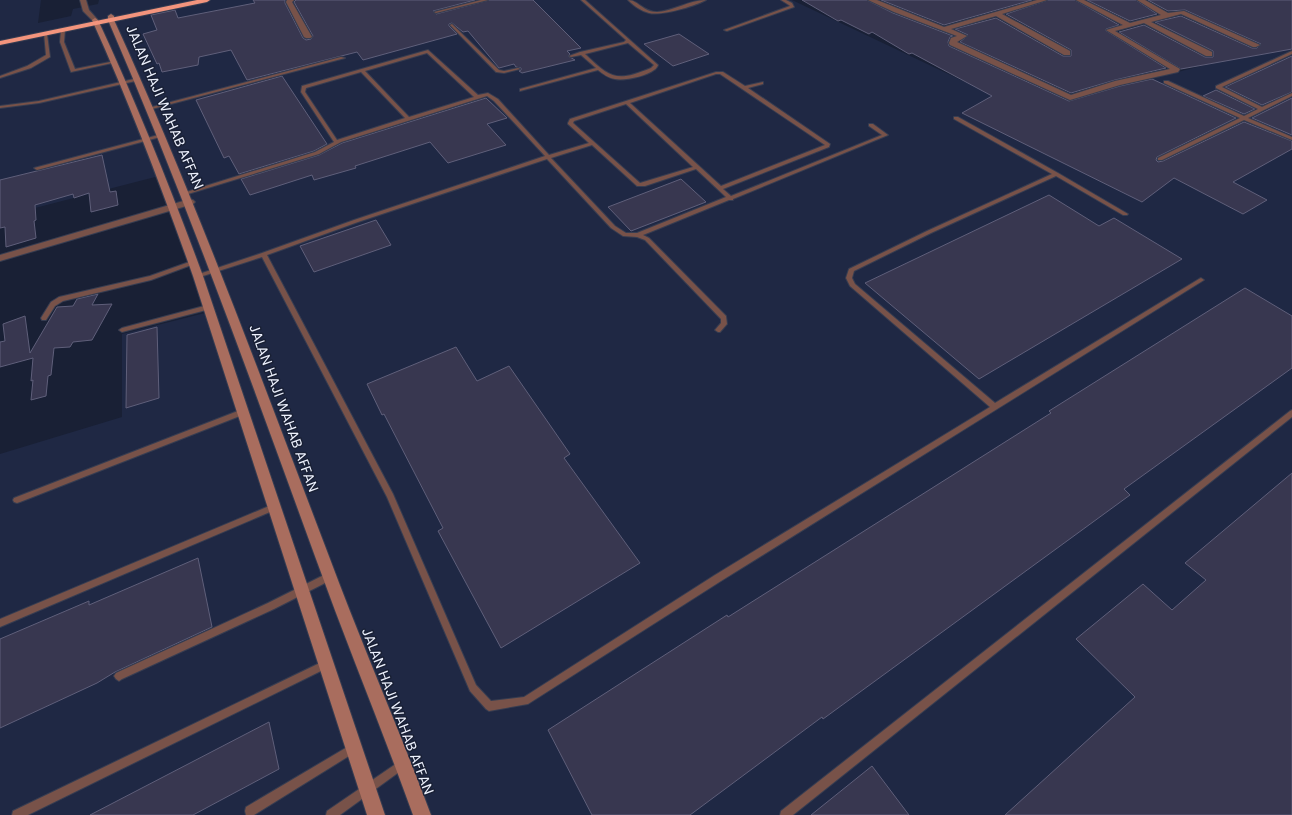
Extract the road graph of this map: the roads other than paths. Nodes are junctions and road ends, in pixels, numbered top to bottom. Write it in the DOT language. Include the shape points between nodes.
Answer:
graph roads {
  1 [pos="83,0"];
  2 [pos="185,0"];
  3 [pos="206,0"];
  4 [pos="291,0"];
  5 [pos="486,0"];
  6 [pos="583,0"];
  7 [pos="630,0"];
  8 [pos="704,0"];
  9 [pos="783,0"];
  10 [pos="871,0"];
  11 [pos="1044,0"];
  12 [pos="1080,0"];
  13 [pos="1140,0"];
  14 [pos="436,12"];
  15 [pos="997,14"];
  16 [pos="1166,15"];
  17 [pos="111,18"];
  18 [pos="1145,21"];
  19 [pos="95,22"];
  20 [pos="1129,24"];
  21 [pos="452,25"];
  22 [pos="63,30"];
  23 [pos="726,30"];
  24 [pos="944,30"];
  25 [pos="45,34"];
  26 [pos="308,38"];
  27 [pos="0,39"];
  28 [pos="628,41"];
  29 [pos="0,43"];
  30 [pos="1256,45"];
  31 [pos="1292,52"];
  32 [pos="582,53"];
  33 [pos="1067,53"];
  34 [pos="1208,54"];
  35 [pos="571,56"];
  36 [pos="343,58"];
  37 [pos="115,62"];
  38 [pos="518,69"];
  39 [pos="598,69"];
  40 [pos="362,70"];
  41 [pos="0,78"];
  42 [pos="138,79"];
  43 [pos="124,82"];
  44 [pos="1166,82"];
  45 [pos="761,83"];
  46 [pos="744,88"];
  47 [pos="522,90"];
  48 [pos="1292,94"];
  49 [pos="476,97"];
  50 [pos="627,102"];
  51 [pos="0,106"];
  52 [pos="150,108"];
  53 [pos="1261,109"];
  54 [pos="956,118"];
  55 [pos="1244,118"];
  56 [pos="408,119"];
  57 [pos="871,125"];
  58 [pos="162,135"];
  59 [pos="147,139"];
  60 [pos="1292,140"];
  61 [pos="336,142"];
  62 [pos="593,143"];
  63 [pos="548,157"];
  64 [pos="1160,159"];
  65 [pos="697,167"];
  66 [pos="37,168"];
  67 [pos="1056,174"];
  68 [pos="720,188"];
  69 [pos="188,198"];
  70 [pos="731,199"];
  71 [pos="173,207"];
  72 [pos="1125,214"];
  73 [pos="638,235"];
  74 [pos="264,254"];
  75 [pos="0,258"];
  76 [pos="192,263"];
  77 [pos="216,269"];
  78 [pos="198,276"];
  79 [pos="1201,280"];
  80 [pos="208,307"];
  81 [pos="44,318"];
  82 [pos="122,330"];
  83 [pos="718,330"];
  84 [pos="995,407"];
  85 [pos="243,412"];
  86 [pos="1292,413"];
  87 [pos="17,500"];
  88 [pos="274,507"];
  89 [pos="330,576"];
  90 [pos="301,590"];
  91 [pos="0,623"];
  92 [pos="326,664"];
  93 [pos="119,676"];
  94 [pos="354,748"];
  95 [pos="403,763"];
  96 [pos="367,790"];
  97 [pos="250,811"];
  98 [pos="17,815"];
  99 [pos="331,815"];
  100 [pos="376,815"];
  101 [pos="422,815"];
  102 [pos="786,815"];
  1 -- 19 [label="street" via="86,11"];
  2 -- 17 [label="highway"];
  3 -- 17 [label="highway"];
  4 -- 26 [label="street" via="289,2"];
  5 -- 14 [label="lane"];
  6 -- 28 [label="lane"];
  7 -- 8 [label="lane" via="646,11 659,13"];
  9 -- 23 [label="lane" via="792,7"];
  10 -- 24 [label="street"];
  11 -- 15 [label="street"];
  12 -- 20 [label="street"];
  13 -- 16 [label="street"];
  15 -- 24 [label="street"];
  15 -- 33 [label="street"];
  16 -- 18 [label="street"];
  16 -- 30 [label="street" via="1185,12"];
  17 -- 19 [label="highway"];
  17 -- 42 [label="street, JALAN HAJI WAHAB AFFAN"];
  18 -- 20 [label="street"];
  18 -- 34 [label="street"];
  19 -- 22 [label="highway"];
  19 -- 27 [label="highway"];
  19 -- 37 [label="street, JALAN HAJI WAHAB AFFAN"];
  20 -- 24 [label="street" via="1109,30 1176,69 1118,82 1070,98 953,43 963,36"];
  21 -- 38 [label="lane" via="498,71"];
  22 -- 25 [label="highway"];
  22 -- 37 [label="lane" via="62,42 73,71"];
  25 -- 29 [label="highway"];
  25 -- 41 [label="lane" via="48,56 37,64"];
  28 -- 32 [label="lane"];
  28 -- 39 [label="lane" via="656,65 654,69 622,78 614,78"];
  31 -- 53 [label="lane" via="1218,87"];
  32 -- 35 [label="lane"];
  32 -- 39 [label="lane"];
  36 -- 52 [label="lane"];
  37 -- 43 [label="street, JALAN HAJI WAHAB AFFAN"];
  39 -- 47 [label="lane"];
  40 -- 49 [label="lane" via="429,52"];
  40 -- 56 [label="lane"];
  40 -- 61 [label="lane" via="302,89"];
  42 -- 43 [label="lane"];
  42 -- 52 [label="street, JALAN HAJI WAHAB AFFAN"];
  43 -- 51 [label="lane" via="39,102"];
  43 -- 59 [label="street, JALAN HAJI WAHAB AFFAN"];
  44 -- 55 [label="lane"];
  45 -- 46 [label="lane"];
  46 -- 50 [label="lane" via="716,73"];
  46 -- 68 [label="lane" via="828,142 828,145"];
  48 -- 53 [label="lane"];
  49 -- 56 [label="lane"];
  49 -- 63 [label="lane" via="488,94 496,100"];
  50 -- 62 [label="lane" via="570,122"];
  50 -- 65 [label="lane"];
  52 -- 58 [label="street, JALAN HAJI WAHAB AFFAN"];
  53 -- 55 [label="lane"];
  54 -- 67 [label="lane"];
  55 -- 60 [label="lane"];
  55 -- 64 [label="lane"];
  56 -- 61 [label="lane"];
  57 -- 70 [label="lane" via="886,135"];
  58 -- 59 [label="lane"];
  58 -- 69 [label="street, JALAN HAJI WAHAB AFFAN"];
  59 -- 66 [label="lane"];
  59 -- 71 [label="street, JALAN HAJI WAHAB AFFAN"];
  61 -- 69 [label="lane" via="317,153"];
  62 -- 63 [label="lane"];
  62 -- 65 [label="lane" via="639,185"];
  63 -- 73 [label="lane" via="613,227 625,235"];
  63 -- 74 [label="lane"];
  65 -- 68 [label="lane"];
  67 -- 72 [label="lane"];
  67 -- 84 [label="lane" via="922,235 851,270 849,274 852,285"];
  68 -- 70 [label="lane"];
  69 -- 71 [label="street"];
  69 -- 77 [label="street, JALAN HAJI WAHAB AFFAN"];
  70 -- 73 [label="lane"];
  71 -- 75 [label="street"];
  71 -- 76 [label="street, JALAN HAJI WAHAB AFFAN"];
  73 -- 83 [label="lane" via="650,241 724,318 724,324"];
  74 -- 77 [label="lane"];
  74 -- 84 [label="lane" via="390,496 473,688 489,706 525,701"];
  76 -- 78 [label="street, JALAN HAJI WAHAB AFFAN"];
  76 -- 81 [label="lane" via="151,278 61,299 53,304"];
  77 -- 78 [label="lane"];
  77 -- 89 [label="street, JALAN HAJI WAHAB AFFAN"];
  78 -- 80 [label="street, JALAN HAJI WAHAB AFFAN"];
  79 -- 84 [label="lane"];
  80 -- 82 [label="lane"];
  80 -- 85 [label="street, JALAN HAJI WAHAB AFFAN"];
  85 -- 87 [label="lane"];
  85 -- 88 [label="street, JALAN HAJI WAHAB AFFAN"];
  86 -- 102 [label="lane"];
  88 -- 90 [label="street, JALAN HAJI WAHAB AFFAN"];
  88 -- 91 [label="lane"];
  89 -- 90 [label="lane"];
  89 -- 95 [label="street, JALAN HAJI WAHAB AFFAN"];
  90 -- 92 [label="street, JALAN HAJI WAHAB AFFAN"];
  90 -- 93 [label="lane"];
  92 -- 94 [label="street, JALAN HAJI WAHAB AFFAN"];
  92 -- 98 [label="lane"];
  94 -- 96 [label="street, JALAN HAJI WAHAB AFFAN"];
  94 -- 97 [label="lane"];
  95 -- 96 [label="lane"];
  95 -- 101 [label="street, JALAN HAJI WAHAB AFFAN"];
  96 -- 99 [label="lane"];
  96 -- 100 [label="street, JALAN HAJI WAHAB AFFAN"];
}
